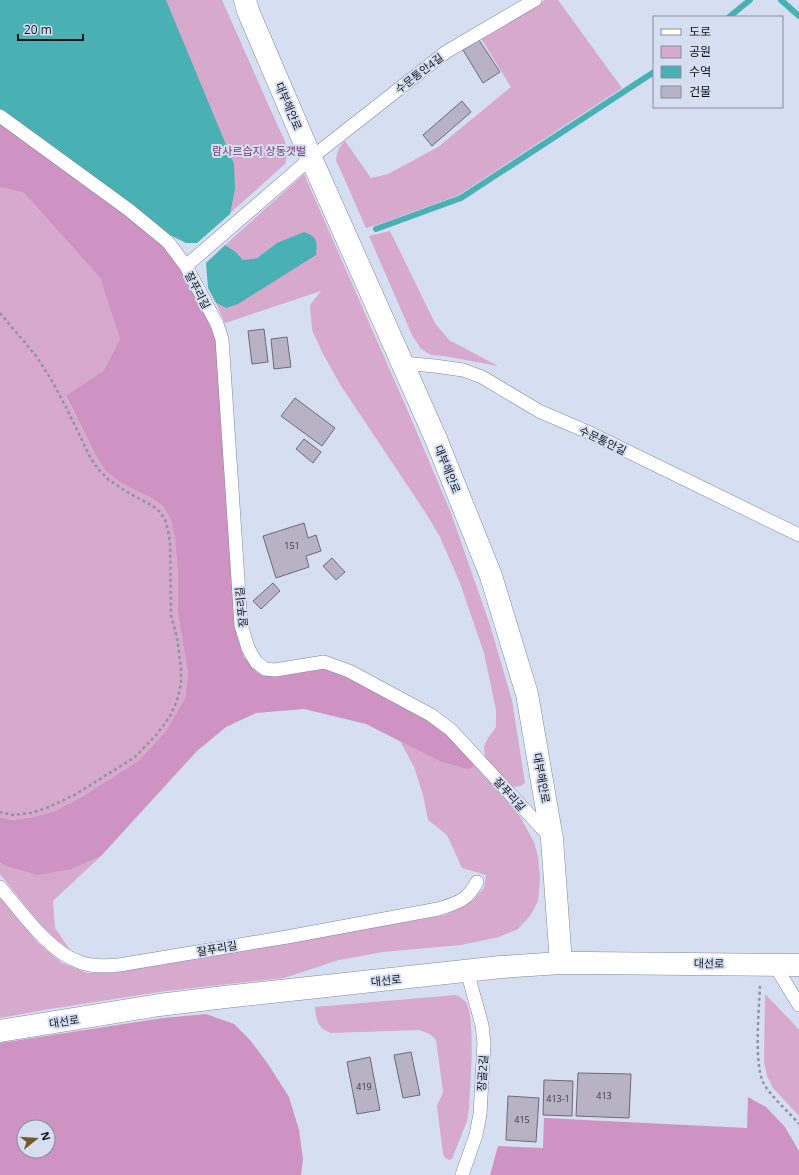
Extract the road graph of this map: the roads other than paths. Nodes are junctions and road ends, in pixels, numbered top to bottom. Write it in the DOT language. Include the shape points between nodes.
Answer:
graph roads {
  1 [pos="245,0"];
  2 [pos="535,0"];
  3 [pos="0,116"];
  4 [pos="311,158"];
  5 [pos="186,266"];
  6 [pos="402,363"];
  7 [pos="799,535"];
  8 [pos="552,840"];
  9 [pos="477,882"];
  10 [pos="0,887"];
  11 [pos="561,963"];
  12 [pos="768,964"];
  13 [pos="799,965"];
  14 [pos="467,971"];
  15 [pos="799,1005"];
  16 [pos="0,1031"];
  17 [pos="462,1175"];
  1 -- 4 [label="street, 대부해안로"];
  2 -- 4 [label="lane, 수문통안4길" via="446,52"];
  3 -- 5 [label="lane, 잘푸리길" via="129,210 168,242"];
  4 -- 5 [label="lane, 잘푸리길"];
  4 -- 6 [label="street, 대부해안로"];
  5 -- 8 [label="lane, 잘푸리길" via="217,324 222,339 241,625 248,648 256,662 265,668 275,670 324,662 349,671 431,715 451,730"];
  6 -- 7 [label="lane, 수문통안길" via="463,370 482,378 539,411 590,433"];
  6 -- 8 [label="street, 대부해안로" via="436,439 491,576 527,694"];
  8 -- 11 [label="street, 대부해안로"];
  9 -- 10 [label="lane, 잘푸리길" via="472,892 458,902 438,910 134,963 101,966 82,963 64,954 43,937"];
  11 -- 12 [label="street, 대선로"];
  11 -- 14 [label="street, 대선로"];
  12 -- 13 [label="street, 대선로"];
  12 -- 15 [label="lane"];
  14 -- 16 [label="street, 대선로" via="225,997"];
  14 -- 17 [label="lane, 장골2길" via="482,1025 484,1043 480,1114 476,1135"];
}
